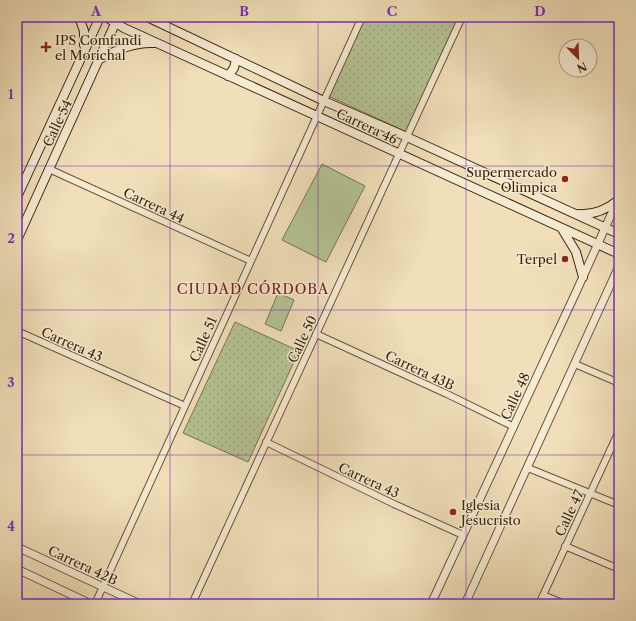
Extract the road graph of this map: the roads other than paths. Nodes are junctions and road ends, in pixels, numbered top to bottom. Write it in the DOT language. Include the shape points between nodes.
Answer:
graph roads {
  1 [pos="79,17"];
  2 [pos="100,17"];
  3 [pos="106,17"];
  4 [pos="147,17"];
  5 [pos="155,17"];
  6 [pos="362,17"];
  7 [pos="462,17"];
  8 [pos="117,20"];
  9 [pos="166,26"];
  10 [pos="157,43"];
  11 [pos="84,48"];
  12 [pos="100,59"];
  13 [pos="236,59"];
  14 [pos="228,76"];
  15 [pos="324,100"];
  16 [pos="317,116"];
  17 [pos="407,137"];
  18 [pos="399,154"];
  19 [pos="49,169"];
  20 [pos="17,197"];
  21 [pos="618,199"];
  22 [pos="572,213"];
  23 [pos="562,228"];
  24 [pos="604,228"];
  25 [pos="619,234"];
  26 [pos="17,240"];
  27 [pos="598,245"];
  28 [pos="619,254"];
  29 [pos="251,261"];
  30 [pos="619,266"];
  31 [pos="582,277"];
  32 [pos="17,331"];
  33 [pos="316,334"];
  34 [pos="575,364"];
  35 [pos="619,383"];
  36 [pos="185,406"];
  37 [pos="514,427"];
  38 [pos="619,430"];
  39 [pos="266,442"];
  40 [pos="616,444"];
  41 [pos="528,468"];
  42 [pos="590,493"];
  43 [pos="619,506"];
  44 [pos="464,535"];
  45 [pos="565,546"];
  46 [pos="17,547"];
  47 [pos="17,569"];
  48 [pos="619,569"];
  49 [pos="102,587"];
  50 [pos="543,595"];
  51 [pos="91,604"];
  52 [pos="95,604"];
  53 [pos="140,604"];
  54 [pos="192,604"];
  55 [pos="431,604"];
  56 [pos="465,604"];
  57 [pos="539,604"];
  58 [pos="564,604"];
  1 -- 11 [label="main road" via="84,31"];
  2 -- 11 [label="main road, Calle 54"];
  3 -- 8 [label="main road, Carrera 46"];
  4 -- 9 [label="main road, Carrera 46"];
  5 -- 9 [label="main road"];
  6 -- 15 [label="street, Calle 51"];
  7 -- 17 [label="street, Calle 50"];
  8 -- 10 [label="main road, Carrera 46"];
  8 -- 12 [label="main road, Calle 54"];
  9 -- 13 [label="main road, Carrera 46"];
  10 -- 12 [label="main road" via="125,46"];
  10 -- 14 [label="main road, Carrera 46"];
  11 -- 20 [label="main road, Calle 54"];
  12 -- 19 [label="main road, Calle 54"];
  13 -- 14 [label="main road" via="234,68"];
  13 -- 15 [label="main road, Carrera 46"];
  14 -- 16 [label="main road, Carrera 46"];
  15 -- 16 [label="street, Calle 51"];
  15 -- 17 [label="main road, Carrera 46"];
  16 -- 18 [label="main road, Carrera 46"];
  16 -- 29 [label="street, Calle 51"];
  17 -- 18 [label="street, Calle 50"];
  17 -- 22 [label="main road, Carrera 46"];
  18 -- 23 [label="main road, Carrera 46"];
  18 -- 33 [label="street, Calle 50"];
  19 -- 26 [label="main road, Calle 54"];
  19 -- 29 [label="street, Carrera 44"];
  21 -- 22 [label="main road" via="596,213"];
  21 -- 24 [label="street, Calle 48"];
  22 -- 24 [label="main road, Carrera 46"];
  23 -- 27 [label="main road, Carrera 46"];
  23 -- 31 [label="main road" via="576,252"];
  24 -- 25 [label="main road, Carrera 46"];
  24 -- 27 [label="street, Calle 48"];
  27 -- 28 [label="main road, Carrera 46"];
  27 -- 31 [label="street, Calle 48"];
  29 -- 36 [label="street, Calle 51"];
  30 -- 34 [label="street"];
  31 -- 37 [label="street, Calle 48"];
  32 -- 36 [label="street, Carrera 43"];
  33 -- 37 [label="street, Carrera 43B"];
  33 -- 39 [label="street, Calle 50"];
  34 -- 35 [label="street"];
  34 -- 41 [label="street"];
  36 -- 49 [label="street, Calle 51"];
  37 -- 44 [label="street, Calle 48"];
  38 -- 40 [label="street, Calle 47"];
  39 -- 44 [label="street, Carrera 43"];
  39 -- 54 [label="street, Calle 50"];
  40 -- 42 [label="street, Calle 47"];
  41 -- 42 [label="street"];
  41 -- 56 [label="street"];
  42 -- 43 [label="street"];
  42 -- 45 [label="street, Calle 47"];
  44 -- 55 [label="street, Calle 48"];
  45 -- 48 [label="street"];
  45 -- 50 [label="street, Calle 47"];
  46 -- 49 [label="street, Carrera 42B"];
  47 -- 51 [label="street"];
  49 -- 52 [label="street, Calle 51"];
  49 -- 53 [label="street, Carrera 42B"];
  50 -- 57 [label="street, Calle 47"];
  50 -- 58 [label="street"];
}
